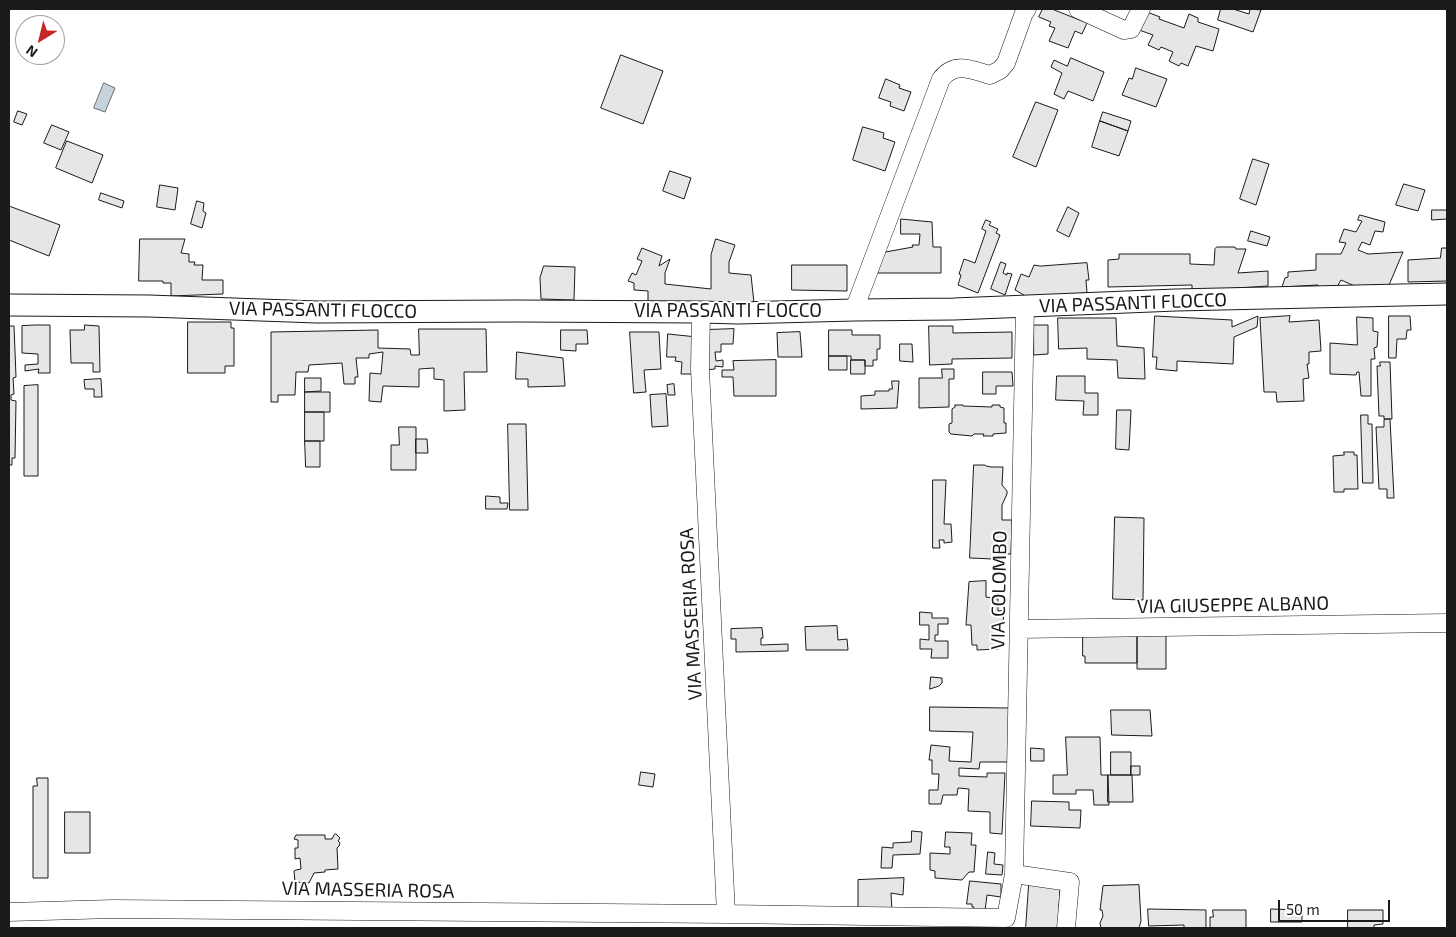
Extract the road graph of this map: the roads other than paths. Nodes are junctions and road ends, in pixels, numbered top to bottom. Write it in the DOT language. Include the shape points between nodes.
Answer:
graph roads {
  1 [pos="1027,9"];
  2 [pos="1078,9"];
  3 [pos="1141,9"];
  4 [pos="1447,294"];
  5 [pos="9,305"];
  6 [pos="1025,306"];
  7 [pos="854,310"];
  8 [pos="701,312"];
  9 [pos="1447,623"];
  10 [pos="1019,629"];
  11 [pos="1014,874"];
  12 [pos="9,912"];
  13 [pos="726,914"];
  14 [pos="904,917"];
  15 [pos="1066,928"];
  1 -- 7 [label="street" via="1006,63 1000,70 990,75 955,68 941,79"];
  2 -- 3 [label="street" via="1124,30 1131,29"];
  4 -- 6 [label="main road, VIA PASSANTI FLOCCO"];
  5 -- 8 [label="main road, VIA PASSANTI FLOCCO" via="317,312"];
  6 -- 7 [label="main road, VIA PASSANTI FLOCCO"];
  6 -- 10 [label="street, VIA COLOMBO"];
  7 -- 8 [label="main road, VIA PASSANTI FLOCCO"];
  8 -- 13 [label="street, VIA MASSERIA ROSA" via="700,369"];
  9 -- 10 [label="street, VIA GIUSEPPE ALBANO"];
  10 -- 11 [label="street, VIA COLOMBO"];
  11 -- 14 [label="street, VIA COLOMBO" via="1006,918"];
  11 -- 15 [label="street" via="1070,882"];
  12 -- 13 [label="street, VIA MASSERIA ROSA" via="113,909"];
  13 -- 14 [label="street, VIA MASSERIA ROSA"];
}
